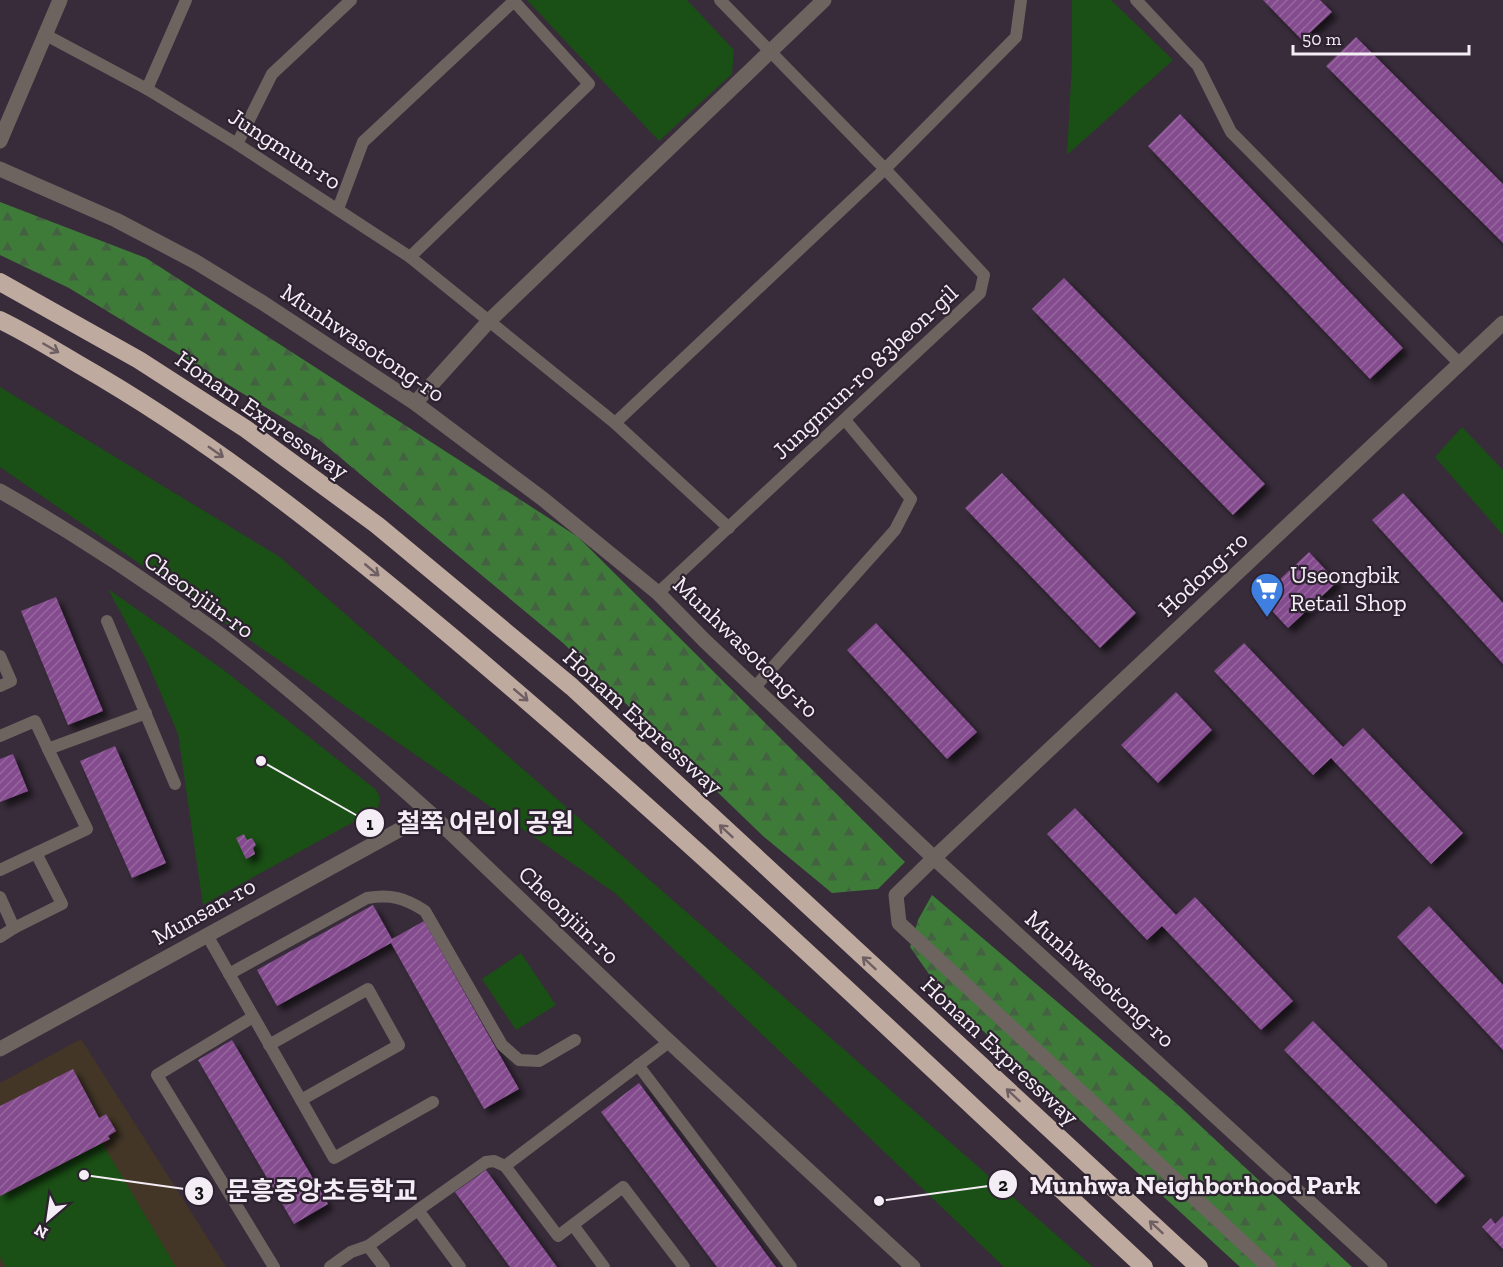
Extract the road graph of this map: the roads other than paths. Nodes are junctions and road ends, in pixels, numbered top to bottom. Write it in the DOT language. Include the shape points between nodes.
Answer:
graph roads {
  1 [pos="60,0"];
  2 [pos="186,0"];
  3 [pos="351,0"];
  4 [pos="514,0"];
  5 [pos="720,0"];
  6 [pos="824,0"];
  7 [pos="1021,0"];
  8 [pos="1137,0"];
  9 [pos="44,34"];
  10 [pos="770,52"];
  11 [pos="147,89"];
  12 [pos="0,141"];
  13 [pos="237,144"];
  14 [pos="0,169"];
  15 [pos="885,169"];
  16 [pos="338,209"];
  17 [pos="410,257"];
  18 [pos="0,282"];
  19 [pos="0,320"];
  20 [pos="489,321"];
  21 [pos="1503,323"];
  22 [pos="1460,364"];
  23 [pos="415,403"];
  24 [pos="845,420"];
  25 [pos="615,423"];
  26 [pos="0,491"];
  27 [pos="729,528"];
  28 [pos="658,593"];
  29 [pos="107,621"];
  30 [pos="0,656"];
  31 [pos="0,686"];
  32 [pos="755,687"];
  33 [pos="146,713"];
  34 [pos="0,736"];
  35 [pos="48,749"];
  36 [pos="176,784"];
  37 [pos="430,813"];
  38 [pos="36,853"];
  39 [pos="934,858"];
  40 [pos="0,870"];
  41 [pos="0,897"];
  42 [pos="14,928"];
  43 [pos="207,935"];
  44 [pos="0,937"];
  45 [pos="229,974"];
  46 [pos="253,1017"];
  47 [pos="575,1040"];
  48 [pos="669,1042"];
  49 [pos="269,1045"];
  50 [pos="0,1049"];
  51 [pos="638,1065"];
  52 [pos="301,1100"];
  53 [pos="433,1102"];
  54 [pos="505,1166"];
  55 [pos="418,1210"];
  56 [pos="573,1225"];
  57 [pos="368,1246"];
  58 [pos="274,1267"];
  59 [pos="330,1267"];
  60 [pos="384,1267"];
  61 [pos="460,1267"];
  62 [pos="604,1267"];
  63 [pos="684,1267"];
  64 [pos="791,1267"];
  65 [pos="914,1267"];
  66 [pos="1144,1267"];
  67 [pos="1199,1267"];
  68 [pos="1269,1267"];
  69 [pos="1380,1267"];
  1 -- 9 [label="street"];
  2 -- 11 [label="lane"];
  3 -- 13 [label="lane" via="272,74"];
  4 -- 16 [label="lane" via="363,142"];
  4 -- 17 [label="lane" via="589,84"];
  5 -- 10 [label="lane, Jungmun-ro 83beon-gil"];
  6 -- 10 [label="street"];
  7 -- 15 [label="lane" via="1016,37"];
  8 -- 22 [label="lane" via="1198,66 1231,132"];
  9 -- 11 [label="lane, Jungmun-ro"];
  9 -- 12 [label="street"];
  10 -- 15 [label="lane, Jungmun-ro 83beon-gil"];
  10 -- 20 [label="street"];
  11 -- 13 [label="lane, Jungmun-ro"];
  13 -- 16 [label="lane, Jungmun-ro"];
  14 -- 23 [label="street, Munhwasotong-ro" via="116,220 196,262"];
  15 -- 24 [label="lane, Jungmun-ro 83beon-gil" via="984,275 980,293"];
  15 -- 25 [label="lane"];
  16 -- 17 [label="lane, Jungmun-ro"];
  17 -- 20 [label="lane, Jungmun-ro"];
  67 -- 18 [label="highway, Honam Expressway, one-way" via="572,687 377,525 246,429 140,360"];
  19 -- 66 [label="highway, one-way" via="138,398 237,466 349,551 554,723 750,899"];
  20 -- 23 [label="street"];
  20 -- 25 [label="lane, Jungmun-ro"];
  21 -- 22 [label="street, Hodong-ro"];
  22 -- 39 [label="street, Hodong-ro"];
  23 -- 28 [label="street, Munhwasotong-ro" via="543,499"];
  24 -- 27 [label="lane, Jungmun-ro 83beon-gil"];
  24 -- 32 [label="lane" via="911,499 895,530"];
  25 -- 27 [label="lane, Jungmun-ro"];
  26 -- 37 [label="street, Cheonjiin-ro" via="87,543 218,633"];
  27 -- 28 [label="lane, Jungmun-ro 83beon-gil"];
  28 -- 32 [label="street, Munhwasotong-ro"];
  29 -- 33 [label="lane"];
  30 -- 31 [label="lane" via="11,681"];
  32 -- 39 [label="street, Munhwasotong-ro"];
  33 -- 35 [label="lane"];
  33 -- 36 [label="lane"];
  34 -- 35 [label="lane" via="35,721"];
  35 -- 38 [label="lane" via="87,829"];
  37 -- 43 [label="street, Munsan-ro"];
  37 -- 48 [label="street, Cheonjiin-ro"];
  38 -- 40 [label="lane"];
  38 -- 42 [label="lane" via="62,904"];
  39 -- 68 [label="street, Hodong-ro" via="896,895 899,923"];
  39 -- 69 [label="street, Munhwasotong-ro"];
  41 -- 42 [label="lane"];
  42 -- 44 [label="lane"];
  43 -- 45 [label="lane"];
  43 -- 50 [label="street, Munsan-ro"];
  45 -- 46 [label="lane"];
  45 -- 47 [label="lane" via="367,898 399,898 425,911 502,1045 519,1060 539,1061"];
  46 -- 49 [label="lane"];
  46 -- 58 [label="lane" via="157,1075"];
  48 -- 51 [label="lane"];
  48 -- 65 [label="street, Cheonjiin-ro"];
  49 -- 52 [label="lane"];
  49 -- 52 [label="lane" via="368,989 399,1045"];
  51 -- 54 [label="lane"];
  51 -- 64 [label="lane"];
  52 -- 53 [label="lane" via="334,1158"];
  54 -- 55 [label="lane" via="486,1162"];
  54 -- 56 [label="lane" via="558,1236"];
  55 -- 57 [label="lane"];
  55 -- 61 [label="lane"];
  56 -- 62 [label="lane"];
  56 -- 63 [label="lane" via="623,1187"];
  57 -- 59 [label="lane"];
  57 -- 60 [label="lane"];
}
